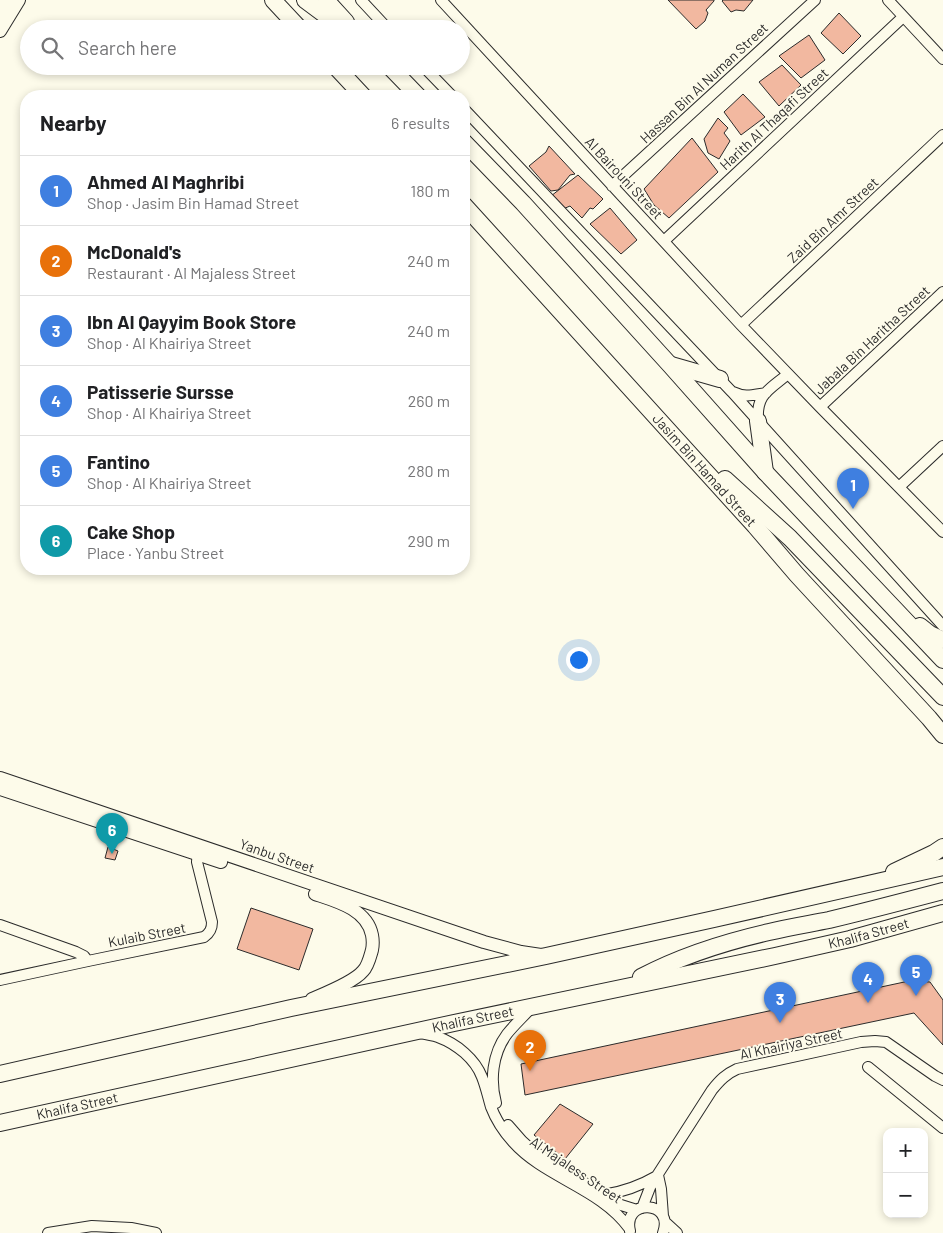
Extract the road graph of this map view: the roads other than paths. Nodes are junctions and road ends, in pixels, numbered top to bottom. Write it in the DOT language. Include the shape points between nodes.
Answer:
graph roads {
  1 [pos="9,0"];
  2 [pos="19,0"];
  3 [pos="273,0"];
  4 [pos="305,0"];
  5 [pos="326,0"];
  6 [pos="361,0"];
  7 [pos="441,0"];
  8 [pos="815,0"];
  9 [pos="888,0"];
  10 [pos="903,17"];
  11 [pos="0,20"];
  12 [pos="292,20"];
  13 [pos="332,20"];
  14 [pos="345,20"];
  15 [pos="380,20"];
  16 [pos="459,20"];
  17 [pos="0,31"];
  18 [pos="470,32"];
  19 [pos="943,59"];
  20 [pos="343,75"];
  21 [pos="398,75"];
  22 [pos="432,75"];
  23 [pos="357,90"];
  24 [pos="412,90"];
  25 [pos="446,90"];
  26 [pos="470,115"];
  27 [pos="943,135"];
  28 [pos="470,148"];
  29 [pos="612,186"];
  30 [pos="470,212"];
  31 [pos="664,241"];
  32 [pos="943,292"];
  33 [pos="741,325"];
  34 [pos="670,365"];
  35 [pos="788,374"];
  36 [pos="720,379"];
  37 [pos="732,392"];
  38 [pos="766,392"];
  39 [pos="820,407"];
  40 [pos="653,414"];
  41 [pos="758,422"];
  42 [pos="943,446"];
  43 [pos="766,472"];
  44 [pos="899,487"];
  45 [pos="943,532"];
  46 [pos="888,602"];
  47 [pos="943,626"];
  48 [pos="943,640"];
  49 [pos="943,660"];
  50 [pos="943,697"];
  51 [pos="929,718"];
  52 [pos="943,735"];
  53 [pos="943,741"];
  54 [pos="0,778"];
  55 [pos="0,789"];
  56 [pos="136,829"];
  57 [pos="943,847"];
  58 [pos="198,849"];
  59 [pos="943,867"];
  60 [pos="866,885"];
  61 [pos="306,886"];
  62 [pos="943,890"];
  63 [pos="943,913"];
  64 [pos="0,925"];
  65 [pos="546,956"];
  66 [pos="88,961"];
  67 [pos="0,980"];
  68 [pos="622,987"];
  69 [pos="532,1006"];
  70 [pos="291,1008"];
  71 [pos="414,1031"];
  72 [pos="868,1067"];
  73 [pos="0,1074"];
  74 [pos="943,1080"];
  75 [pos="0,1123"];
  76 [pos="943,1128"];
  77 [pos="658,1175"];
  78 [pos="603,1194"];
  79 [pos="639,1209"];
  80 [pos="664,1219"];
  81 [pos="630,1230"];
  82 [pos="48,1233"];
  83 [pos="156,1233"];
  84 [pos="664,1233"];
  85 [pos="678,1233"];
  1 -- 11 [label="main road"];
  2 -- 17 [label="street"];
  3 -- 12 [label="main road"];
  4 -- 13 [label="main road"];
  5 -- 14 [label="main road"];
  6 -- 15 [label="street"];
  7 -- 16 [label="street, Al Bairouni Street"];
  8 -- 29 [label="street, Hassan Bin Al Numan Street"];
  9 -- 10 [label="street"];
  10 -- 19 [label="street"];
  10 -- 31 [label="street, Harith Al Thaqafi Street"];
  18 -- 29 [label="street, Al Bairouni Street"];
  20 -- 23 [label="main road"];
  21 -- 24 [label="main road"];
  22 -- 25 [label="street"];
  26 -- 36 [label="street"];
  27 -- 33 [label="street, Zaid Bin Amr Street"];
  28 -- 34 [label="main road" via="524,202"];
  29 -- 31 [label="street, Al Bairouni Street"];
  30 -- 40 [label="main road, Jasim Bin Hamad Street"];
  31 -- 33 [label="street, Al Bairouni Street"];
  32 -- 39 [label="street, Jabala Bin Haritha Street"];
  33 -- 35 [label="street, Al Bairouni Street"];
  34 -- 36 [label="main road"];
  34 -- 43 [label="main road"];
  35 -- 38 [label="street"];
  35 -- 39 [label="street, Al Bairouni Street"];
  36 -- 37 [label="street"];
  37 -- 38 [label="street" via="747,396"];
  37 -- 41 [label="street"];
  38 -- 41 [label="street" via="759,401"];
  39 -- 44 [label="street, Al Bairouni Street"];
  40 -- 50 [label="main road" via="790,538"];
  40 -- 51 [label="main road, Jasim Bin Hamad Street"];
  41 -- 43 [label="main road"];
  41 -- 47 [label="street"];
  42 -- 44 [label="street"];
  43 -- 46 [label="main road"];
  44 -- 45 [label="street, Al Bairouni Street"];
  46 -- 48 [label="main road"];
  46 -- 49 [label="main road"];
  51 -- 52 [label="main road, Jasim Bin Hamad Street"];
  51 -- 53 [label="main road"];
  54 -- 56 [label="street, Yanbu Street"];
  55 -- 56 [label="street, Yanbu Street"];
  56 -- 58 [label="street, Yanbu Street"];
  57 -- 60 [label="main road"];
  58 -- 61 [label="street, Yanbu Street"];
  58 -- 66 [label="street, Kulaib Street" via="198,866 212,922 209,934"];
  59 -- 60 [label="main road"];
  60 -- 65 [label="main road"];
  61 -- 65 [label="street, Yanbu Street" via="484,942"];
  61 -- 70 [label="street, Yanbu Street" via="355,910 371,931 373,945 363,972"];
  62 -- 68 [label="main road" via="732,941 659,968"];
  63 -- 68 [label="main road, Khalifa Street" via="850,939"];
  64 -- 66 [label="street" via="76,952"];
  65 -- 70 [label="main road"];
  66 -- 67 [label="street, Kulaib Street"];
  68 -- 69 [label="main road, Khalifa Street"];
  69 -- 71 [label="main road, Khalifa Street"];
  69 -- 78 [label="street, Al Majaless Street" via="506,1035 498,1050 493,1079 497,1104 505,1122 522,1142"];
  70 -- 73 [label="main road"];
  71 -- 75 [label="main road, Khalifa Street"];
  71 -- 81 [label="street, Al Majaless Street" via="451,1043 471,1059 482,1076 495,1115 517,1147 610,1207"];
  72 -- 76 [label="street"];
  74 -- 77 [label="street, Al Khairiya Street" via="886,1042 875,1041 737,1070 720,1080 712,1090"];
  77 -- 78 [label="street, Al Khairiya Street" via="641,1185"];
  77 -- 79 [label="street, Al Khairiya Street"];
  77 -- 80 [label="street"];
  78 -- 79 [label="street, Al Majaless Street" via="620,1205"];
  79 -- 80 [label="street, Al Majaless Street" via="654,1208"];
  79 -- 81 [label="street, Al Khairiya Street" via="629,1221"];
  80 -- 84 [label="street"];
  80 -- 85 [label="street"];
  82 -- 83 [label="street" via="92,1226"];
}
